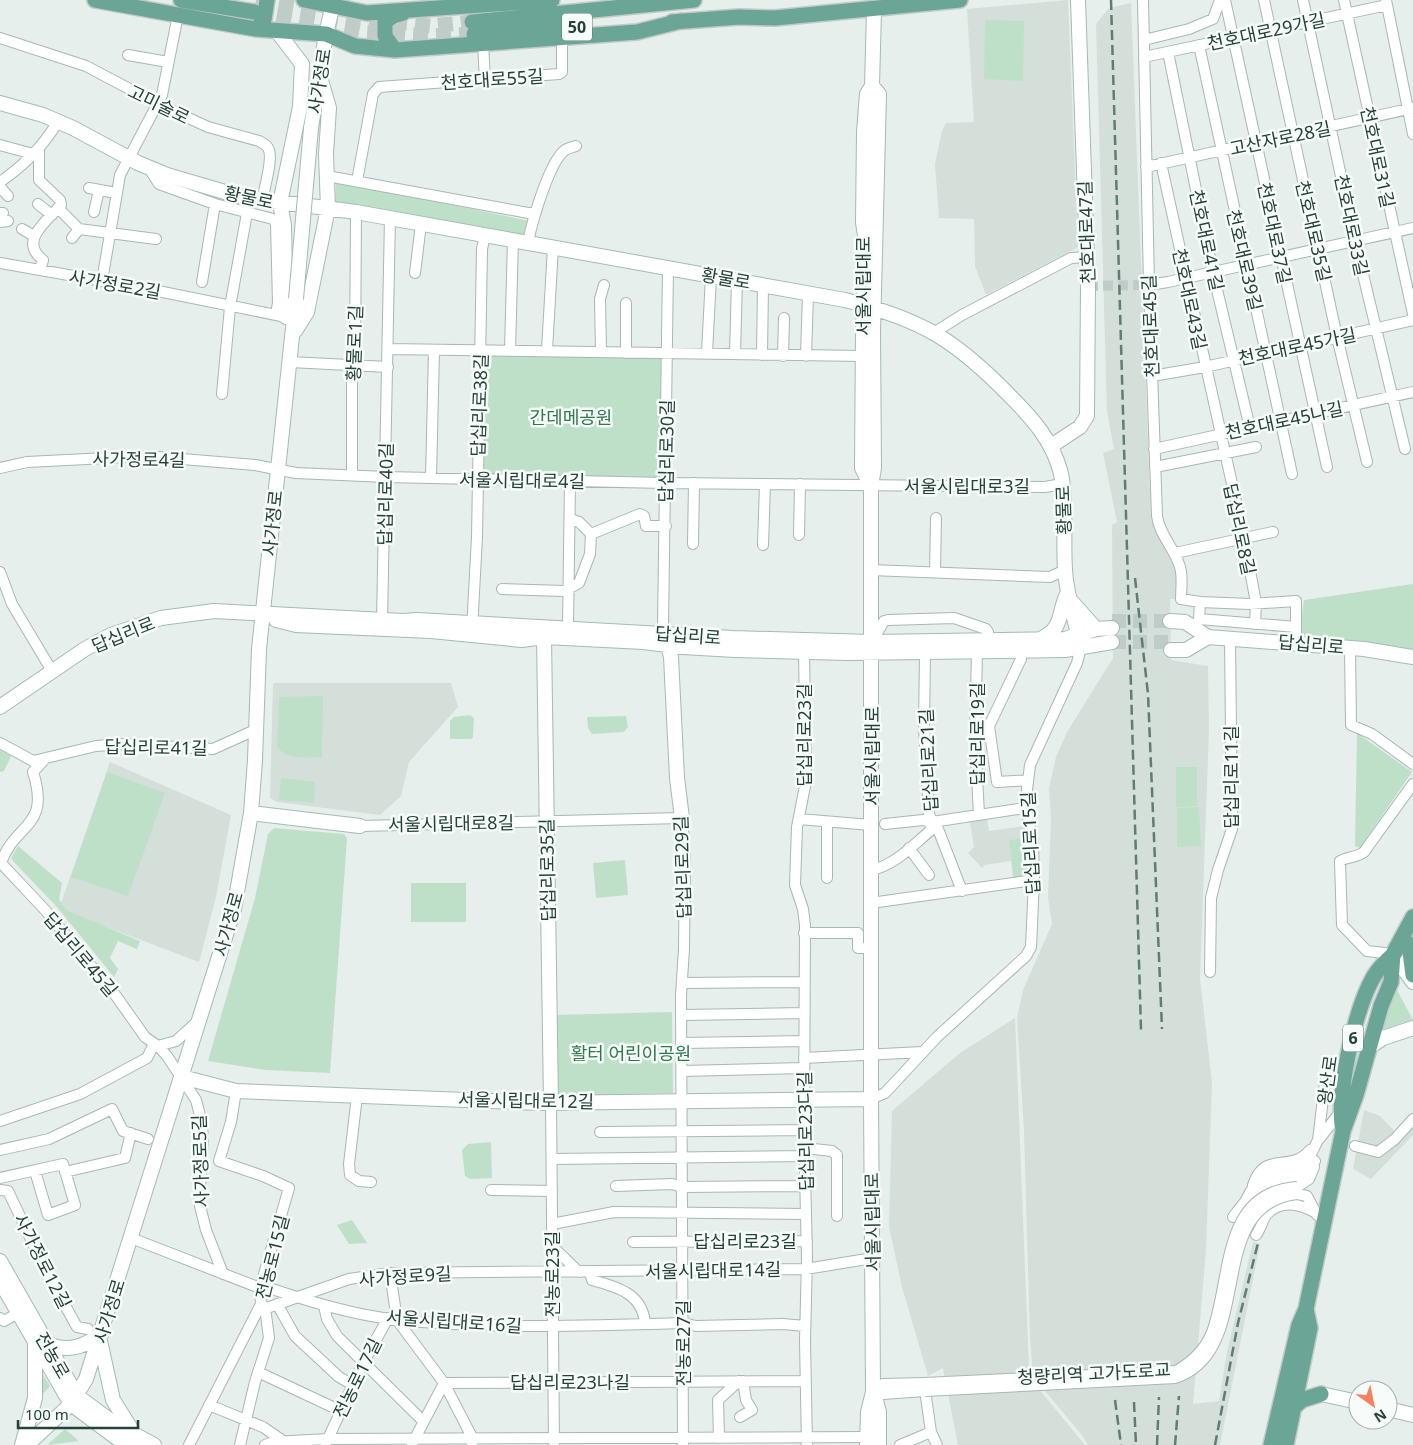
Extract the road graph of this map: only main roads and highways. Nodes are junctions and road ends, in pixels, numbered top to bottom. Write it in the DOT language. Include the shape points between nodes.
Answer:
graph roads {
  1 [pos="95,0"];
  2 [pos="267,0"];
  3 [pos="304,0"];
  4 [pos="552,0"];
  5 [pos="694,0"];
  6 [pos="960,0"];
  7 [pos="1078,0"];
  8 [pos="333,3"];
  9 [pos="255,4"];
  10 [pos="179,7"];
  11 [pos="874,10"];
  12 [pos="409,11"];
  13 [pos="681,21"];
  14 [pos="256,28"];
  15 [pos="276,30"];
  16 [pos="326,34"];
  17 [pos="476,34"];
  18 [pos="395,50"];
  19 [pos="320,77"];
  20 [pos="0,103"];
  21 [pos="300,107"];
  22 [pos="280,203"];
  23 [pos="328,208"];
  24 [pos="869,307"];
  25 [pos="293,334"];
  26 [pos="1050,446"];
  27 [pos="871,486"];
  28 [pos="1069,596"];
  29 [pos="262,616"];
  30 [pos="1092,624"];
  31 [pos="1112,624"];
  32 [pos="472,629"];
  33 [pos="544,637"];
  34 [pos="1039,639"];
  35 [pos="667,640"];
  36 [pos="1202,640"];
  37 [pos="1080,641"];
  38 [pos="1112,646"];
  39 [pos="872,648"];
  40 [pos="1413,657"];
  41 [pos="0,707"];
  42 [pos="250,813"];
  43 [pos="682,818"];
  44 [pos="360,826"];
  45 [pos="1413,917"];
  46 [pos="1411,941"];
  47 [pos="1393,954"];
  48 [pos="1413,975"];
  49 [pos="1413,982"];
  50 [pos="1413,1028"];
  51 [pos="1368,1048"];
  52 [pos="182,1077"];
  53 [pos="871,1099"];
  54 [pos="551,1102"];
  55 [pos="1343,1131"];
  56 [pos="0,1261"];
  57 [pos="0,1281"];
  58 [pos="1306,1309"];
  59 [pos="101,1336"];
  60 [pos="40,1343"];
  61 [pos="1302,1370"];
  62 [pos="873,1389"];
  63 [pos="1321,1394"];
  64 [pos="74,1400"];
  65 [pos="1348,1400"];
  66 [pos="1294,1407"];
  67 [pos="1398,1411"];
  68 [pos="1413,1415"];
  69 [pos="867,1441"];
  70 [pos="129,1442"];
  71 [pos="22,1445"];
  72 [pos="27,1445"];
  73 [pos="154,1445"];
  74 [pos="879,1445"];
  75 [pos="1271,1445"];
  76 [pos="1286,1445"];
  1 -- 10 [label="main road"];
  2 -- 14 [label="main road" via="264,20"];
  3 -- 8 [label="main road"];
  4 -- 12 [label="main road"];
  5 -- 17 [label="main road"];
  6 -- 11 [label="main road, 50"];
  7 -- 26 [label="main road, 천호대로47길" via="1087,258 1086,416 1080,427"];
  8 -- 12 [label="main road" via="367,13"];
  8 -- 16 [label="main road, 사가정로"];
  9 -- 10 [label="main road"];
  10 -- 14 [label="main road"];
  11 -- 13 [label="main road, 50"];
  11 -- 24 [label="main road, 서울시립대로" via="872,86 879,94"];
  12 -- 18 [label="main road" via="386,22 385,36"];
  13 -- 17 [label="main road, 50"];
  13 -- 17 [label="main road" via="637,32 562,38"];
  14 -- 15 [label="main road"];
  15 -- 16 [label="main road"];
  15 -- 21 [label="main road" via="302,64"];
  16 -- 18 [label="main road" via="355,46"];
  16 -- 19 [label="main road, 사가정로"];
  17 -- 18 [label="main road"];
  19 -- 21 [label="main road"];
  19 -- 23 [label="main road" via="329,108"];
  19 -- 25 [label="main road, 사가정로, bridge" via="312,128"];
  20 -- 22 [label="main road, 황물로" via="58,121 149,168 196,185"];
  21 -- 22 [label="main road"];
  22 -- 23 [label="main road, 황물로"];
  22 -- 25 [label="main road" via="284,225 281,316"];
  23 -- 24 [label="main road, 황물로" via="553,246"];
  23 -- 25 [label="main road" via="307,312"];
  24 -- 26 [label="main road, 황물로" via="935,332 958,347 1036,423"];
  24 -- 27 [label="main road, 서울시립대로" via="874,468"];
  24 -- 27 [label="main road, 서울시립대로" via="863,356 862,468"];
  25 -- 29 [label="main road, 사가정로"];
  26 -- 28 [label="main road, 황물로" via="1060,468"];
  27 -- 39 [label="main road, 서울시립대로"];
  28 -- 30 [label="main road"];
  28 -- 34 [label="main road" via="1062,603 1056,629"];
  28 -- 37 [label="main road, 황물로"];
  29 -- 32 [label="main road, 답십리로" via="382,620"];
  29 -- 32 [label="main road, 답십리로" via="296,626 402,631"];
  29 -- 41 [label="main road, 답십리로" via="199,612 150,621 111,635"];
  29 -- 42 [label="main road, 사가정로"];
  30 -- 31 [label="main road, 답십리로"];
  30 -- 37 [label="main road, 답십리로"];
  32 -- 33 [label="main road, 답십리로" via="522,640"];
  32 -- 35 [label="main road, 답십리로" via="568,628"];
  33 -- 35 [label="main road, 답십리로" via="644,642"];
  33 -- 54 [label="main road, 답십리로35길"];
  34 -- 37 [label="main road, 답십리로"];
  34 -- 39 [label="main road, 답십리로"];
  35 -- 39 [label="main road, 답십리로"];
  35 -- 39 [label="main road, 답십리로" via="735,650"];
  35 -- 43 [label="main road, 답십리로29길" via="671,657"];
  36 -- 36 [label="main road, 답십리로" via="1197,624 1170,635 1186,650"];
  36 -- 40 [label="main road, 답십리로" via="1230,638 1296,643"];
  37 -- 38 [label="main road, 답십리로"];
  37 -- 39 [label="main road, 답십리로" via="1066,650 925,653"];
  39 -- 53 [label="main road, 서울시립대로" via="878,824 871,870"];
  42 -- 44 [label="main road, 서울시립대로8길"];
  42 -- 52 [label="main road, 사가정로" via="234,909"];
  45 -- 47 [label="main road, 왕산로 / 6"];
  46 -- 47 [label="main road, 왕산로 / 6"];
  46 -- 48 [label="main road"];
  47 -- 49 [label="main road"];
  47 -- 51 [label="main road, 왕산로 / 6" via="1391,982"];
  47 -- 55 [label="main road, 왕산로 / 6" via="1375,974 1346,1063 1341,1112"];
  50 -- 51 [label="main road" via="1383,1038"];
  51 -- 55 [label="main road, 왕산로 / 6"];
  52 -- 54 [label="main road, 서울시립대로12길" via="236,1091"];
  52 -- 59 [label="main road, 사가정로"];
  53 -- 54 [label="main road, 서울시립대로12길"];
  53 -- 62 [label="main road, 서울시립대로"];
  55 -- 58 [label="main road, 왕산로 / 6"];
  56 -- 60 [label="main road, 전농로"];
  57 -- 60 [label="main road, 전농로"];
  58 -- 61 [label="main road, 왕산로" via="1310,1328"];
  58 -- 75 [label="main road, 왕산로" via="1298,1325"];
  59 -- 60 [label="main road" via="76,1348 64,1349"];
  59 -- 64 [label="main road, 사가정로" via="86,1380"];
  59 -- 70 [label="main road" via="113,1400"];
  60 -- 64 [label="main road, 전농로"];
  60 -- 71 [label="main road" via="34,1398"];
  61 -- 63 [label="main road" via="1309,1383"];
  61 -- 66 [label="main road, 왕산로"];
  62 -- 69 [label="main road, 서울시립대로"];
  62 -- 74 [label="main road, 서울시립대로" via="879,1412"];
  63 -- 65 [label="main road"];
  63 -- 66 [label="main road" via="1302,1400"];
  64 -- 70 [label="main road, 전농로" via="115,1424"];
  64 -- 72 [label="main road, 사가정로"];
  66 -- 76 [label="main road, 왕산로"];
  67 -- 68 [label="main road"];
  70 -- 73 [label="main road, 전농로"];
}
